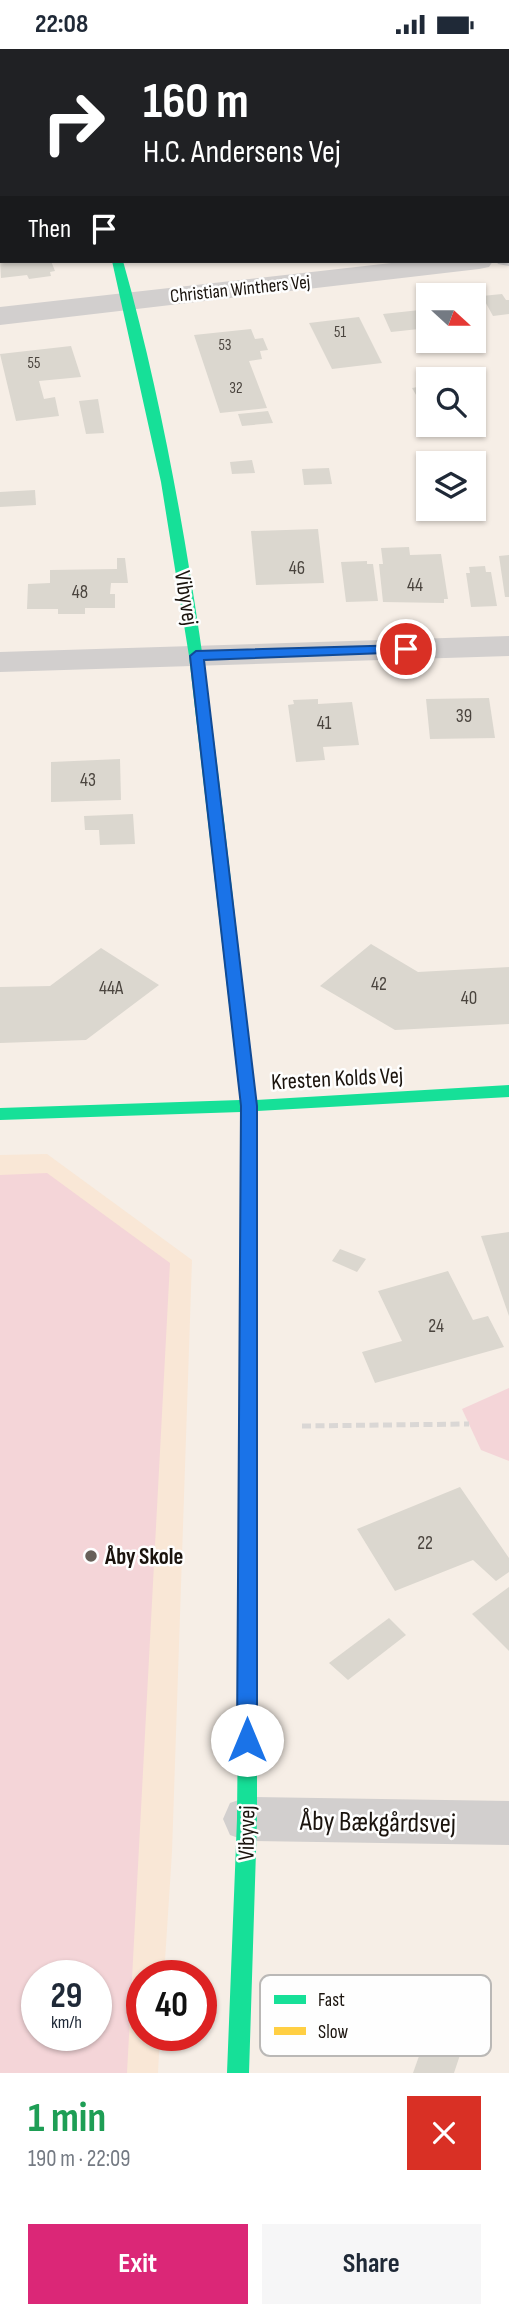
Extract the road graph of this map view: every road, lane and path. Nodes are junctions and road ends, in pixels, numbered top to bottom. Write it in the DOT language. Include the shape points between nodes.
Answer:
graph roads {
  1 [pos="118,263"];
  2 [pos="462,263"];
  3 [pos="128,300"];
  4 [pos="0,316"];
  5 [pos="509,646"];
  6 [pos="196,656"];
  7 [pos="0,662"];
  8 [pos="509,1091"];
  9 [pos="249,1106"];
  10 [pos="0,1114"];
  11 [pos="469,1424"];
  12 [pos="248,1426"];
  13 [pos="247,1819"];
  14 [pos="509,1823"];
  15 [pos="238,2073"];
  1 -- 3 [label="street, Vibyvej"];
  2 -- 3 [label="street, Christian Winthers Vej"];
  3 -- 4 [label="street, Christian Winthers Vej"];
  3 -- 6 [label="street, Vibyvej" via="167,482"];
  5 -- 6 [label="street"];
  6 -- 7 [label="street"];
  6 -- 9 [label="street, Vibyvej"];
  8 -- 9 [label="street, Kresten Kolds Vej"];
  9 -- 10 [label="street, Kresten Kolds Vej"];
  9 -- 12 [label="street, Vibyvej"];
  11 -- 12 [label="path"];
  12 -- 13 [label="street, Vibyvej"];
  13 -- 14 [label="street, Åby Bækgårdsvej"];
  13 -- 15 [label="street, Vibyvej"];
}
